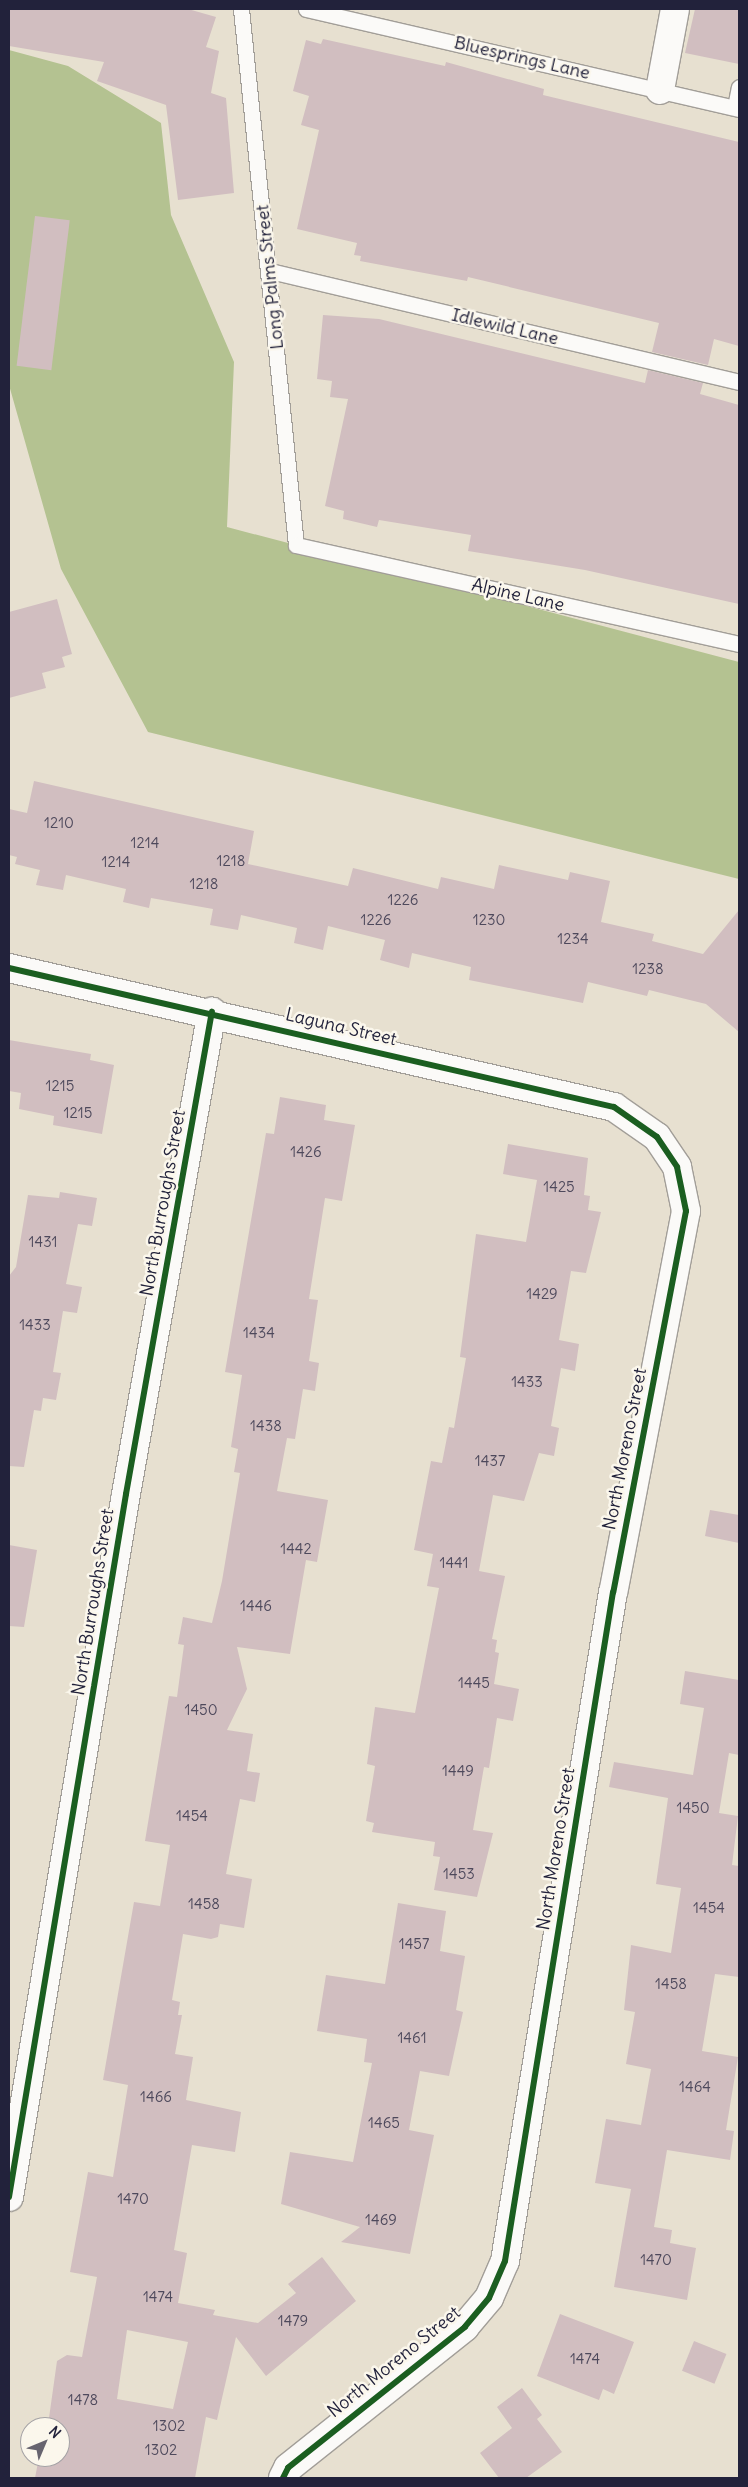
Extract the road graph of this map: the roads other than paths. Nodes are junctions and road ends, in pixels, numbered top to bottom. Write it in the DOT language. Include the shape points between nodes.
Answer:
graph roads {
  1 [pos="241,9"];
  2 [pos="306,9"];
  3 [pos="675,9"];
  4 [pos="739,87"];
  5 [pos="660,90"];
  6 [pos="737,108"];
  7 [pos="270,271"];
  8 [pos="739,382"];
  9 [pos="296,545"];
  10 [pos="739,644"];
  11 [pos="9,968"];
  12 [pos="212,1012"];
  13 [pos="657,1138"];
  14 [pos="9,2197"];
  15 [pos="283,2478"];
  1 -- 7 [label="lane, Long Palms Street"];
  2 -- 5 [label="lane, Bluesprings Lane"];
  3 -- 5 [label="street"];
  4 -- 6 [label="lane"];
  5 -- 6 [label="lane, Bluesprings Lane"];
  7 -- 8 [label="lane, Idlewild Lane"];
  7 -- 9 [label="lane, Long Palms Street"];
  9 -- 10 [label="lane, Alpine Lane"];
  11 -- 12 [label="street, Laguna Street"];
  12 -- 13 [label="street, Laguna Street" via="614,1107"];
  12 -- 14 [label="street, North Burroughs Street" via="126,1494"];
  13 -- 15 [label="street, North Moreno Street" via="676,1167 686,1211 613,1592 505,2261 489,2298 465,2328 288,2468"];
}
